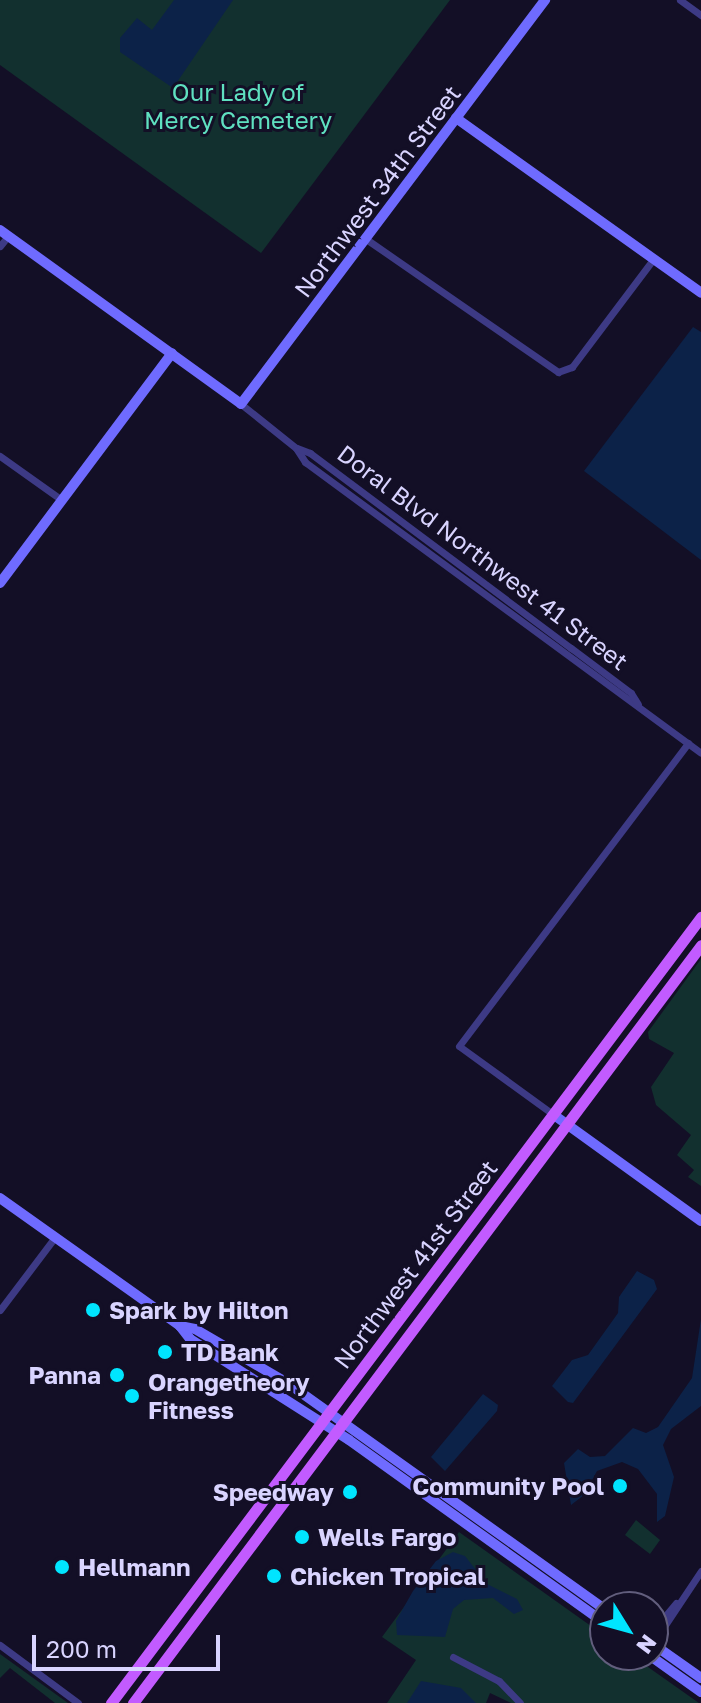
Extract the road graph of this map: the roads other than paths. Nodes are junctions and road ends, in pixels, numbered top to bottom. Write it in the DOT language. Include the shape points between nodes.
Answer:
graph roads {
  1 [pos="545,0"];
  2 [pos="680,0"];
  3 [pos="701,15"];
  4 [pos="456,118"];
  5 [pos="4,233"];
  6 [pos="366,239"];
  7 [pos="0,246"];
  8 [pos="654,258"];
  9 [pos="701,293"];
  10 [pos="172,353"];
  11 [pos="241,404"];
  12 [pos="0,456"];
  13 [pos="62,500"];
  14 [pos="0,583"];
  15 [pos="688,743"];
  16 [pos="701,753"];
  17 [pos="699,921"];
  18 [pos="701,945"];
  19 [pos="554,1115"];
  20 [pos="567,1125"];
  21 [pos="0,1198"];
  22 [pos="701,1221"];
  23 [pos="55,1237"];
  24 [pos="0,1310"];
  25 [pos="180,1326"];
  26 [pos="330,1412"];
  27 [pos="345,1422"];
  28 [pos="322,1423"];
  29 [pos="337,1432"];
  30 [pos="701,1571"];
  31 [pos="589,1597"];
  32 [pos="676,1603"];
  33 [pos="589,1612"];
  34 [pos="0,1645"];
  35 [pos="669,1655"];
  36 [pos="453,1657"];
  37 [pos="669,1669"];
  38 [pos="701,1678"];
  39 [pos="701,1692"];
  40 [pos="78,1703"];
  41 [pos="111,1703"];
  42 [pos="133,1703"];
  43 [pos="520,1703"];
  1 -- 4 [label="street, Northwest 34th Street"];
  2 -- 3 [label="street"];
  4 -- 6 [label="street, Northwest 34th Street"];
  4 -- 8 [label="street"];
  5 -- 7 [label="street"];
  5 -- 10 [label="street"];
  6 -- 8 [label="street" via="547,369 564,372"];
  6 -- 11 [label="street, Northwest 34th Street"];
  8 -- 9 [label="street"];
  10 -- 11 [label="street"];
  10 -- 13 [label="street"];
  11 -- 15 [label="street, Doral Blvd Northwest 41 Street" via="619,684"];
  12 -- 13 [label="street"];
  13 -- 14 [label="street"];
  15 -- 16 [label="street, Doral Blvd Northwest 41 Street"];
  15 -- 19 [label="street" via="459,1046"];
  17 -- 19 [label="main road, Northwest 41st Street"];
  18 -- 20 [label="main road, Northwest 41st Street"];
  19 -- 20 [label="street"];
  19 -- 26 [label="main road, Northwest 41st Street"];
  20 -- 22 [label="street"];
  20 -- 27 [label="main road, Northwest 41st Street"];
  21 -- 23 [label="street"];
  23 -- 24 [label="street"];
  23 -- 25 [label="street"];
  25 -- 26 [label="street" via="244,1355"];
  25 -- 28 [label="street" via="190,1339"];
  26 -- 27 [label="street"];
  26 -- 28 [label="main road, Northwest 41st Street"];
  27 -- 29 [label="main road, Northwest 41st Street"];
  27 -- 31 [label="street"];
  28 -- 29 [label="street"];
  28 -- 41 [label="main road, Northwest 41st Street"];
  29 -- 33 [label="street"];
  29 -- 42 [label="main road, Northwest 41st Street"];
  30 -- 32 [label="street"];
  34 -- 40 [label="street"];
  35 -- 38 [label="street"];
  36 -- 43 [label="street" via="499,1681"];
  37 -- 39 [label="street"];
}
